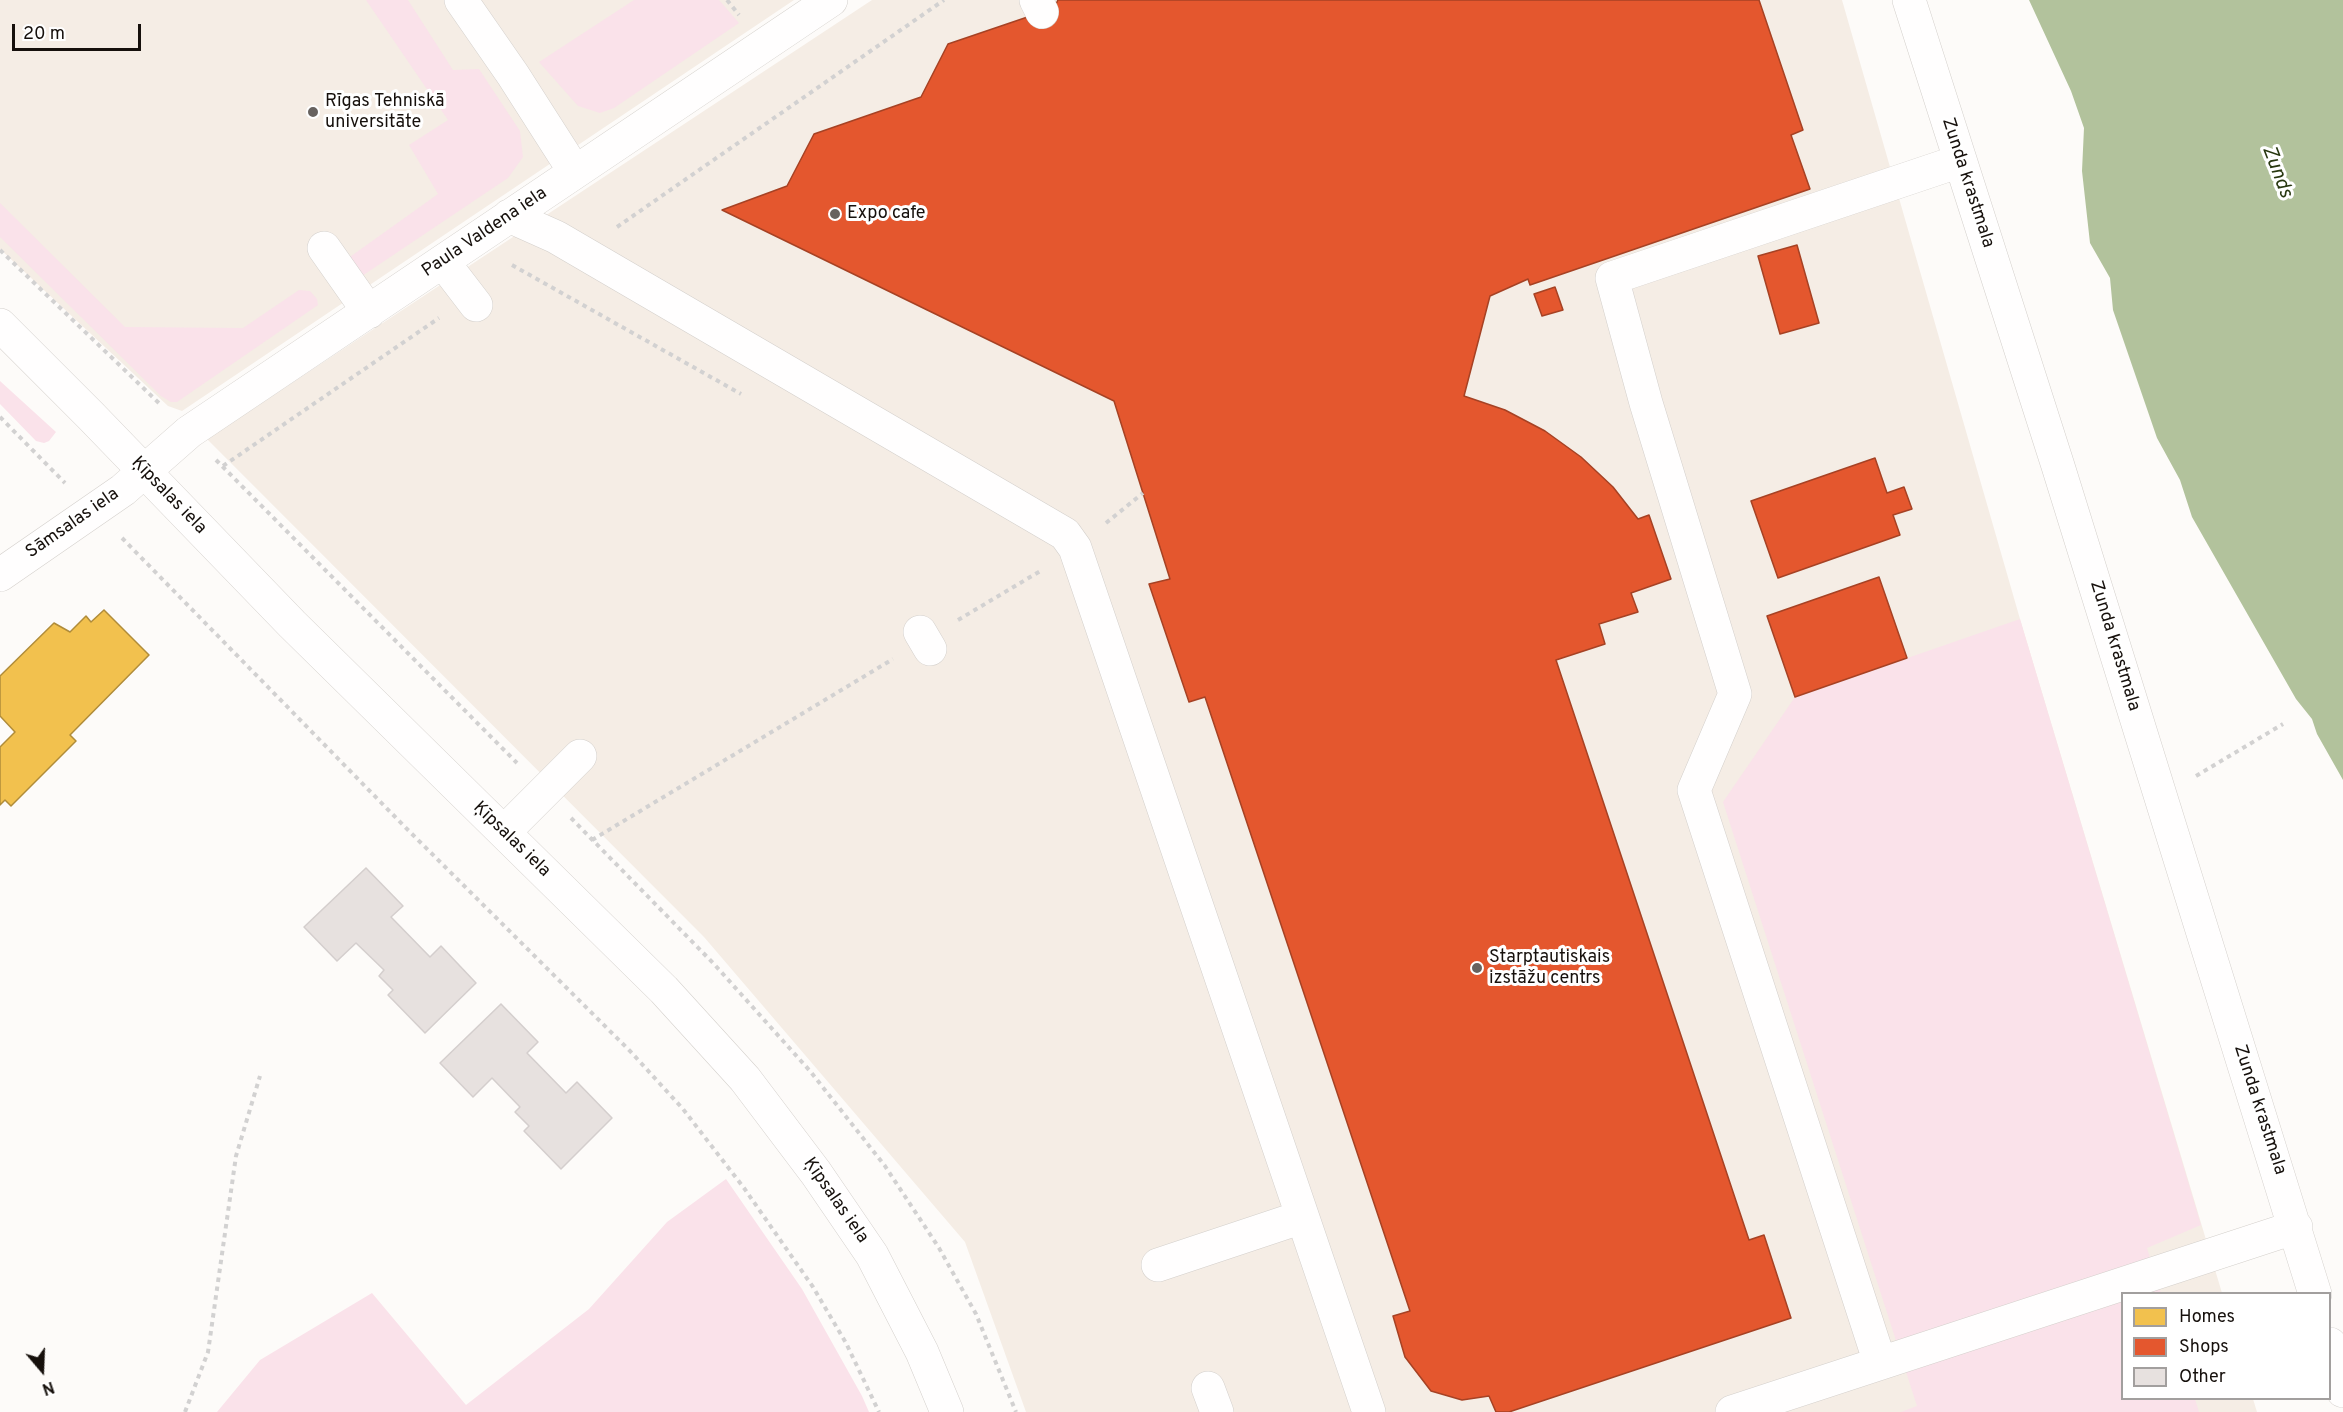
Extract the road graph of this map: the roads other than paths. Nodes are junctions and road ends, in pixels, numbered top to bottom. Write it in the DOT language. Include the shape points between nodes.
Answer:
graph roads {
  1 [pos="461,0"];
  2 [pos="831,0"];
  3 [pos="1909,0"];
  4 [pos="1960,161"];
  5 [pos="575,172"];
  6 [pos="509,216"];
  7 [pos="324,248"];
  8 [pos="443,262"];
  9 [pos="473,301"];
  10 [pos="369,312"];
  11 [pos="0,325"];
  12 [pos="144,471"];
  13 [pos="0,575"];
  14 [pos="580,756"];
  15 [pos="504,832"];
  16 [pos="1302,1217"];
  17 [pos="2296,1227"];
  18 [pos="1158,1265"];
  19 [pos="2315,1292"];
  20 [pos="2331,1348"];
  21 [pos="1880,1364"];
  22 [pos="2343,1391"];
  23 [pos="947,1412"];
  24 [pos="1369,1412"];
  25 [pos="1732,1412"];
  1 -- 5 [label="street"];
  2 -- 5 [label="street, Paula Valdena iela"];
  3 -- 4 [label="street, Zunda krastmala"];
  4 -- 17 [label="street, Zunda krastmala"];
  4 -- 21 [label="street" via="1612,278 1735,694 1695,790"];
  5 -- 6 [label="street, Paula Valdena iela"];
  6 -- 8 [label="street, Paula Valdena iela"];
  6 -- 16 [label="street" via="556,237 1065,534 1075,548"];
  7 -- 10 [label="street"];
  8 -- 9 [label="street"];
  8 -- 10 [label="street, Paula Valdena iela"];
  10 -- 12 [label="street, Paula Valdena iela" via="189,432"];
  11 -- 12 [label="street, Ķīpsalas iela"];
  12 -- 13 [label="street, Sāmsalas iela"];
  12 -- 15 [label="street, Ķīpsalas iela" via="292,624"];
  14 -- 15 [label="street"];
  15 -- 23 [label="street, Ķīpsalas iela" via="664,990 745,1078 872,1255 922,1352"];
  16 -- 18 [label="street"];
  16 -- 24 [label="street"];
  17 -- 19 [label="street, Zunda krastmala"];
  17 -- 21 [label="street"];
  20 -- 22 [label="street"];
  21 -- 25 [label="street"];
}
